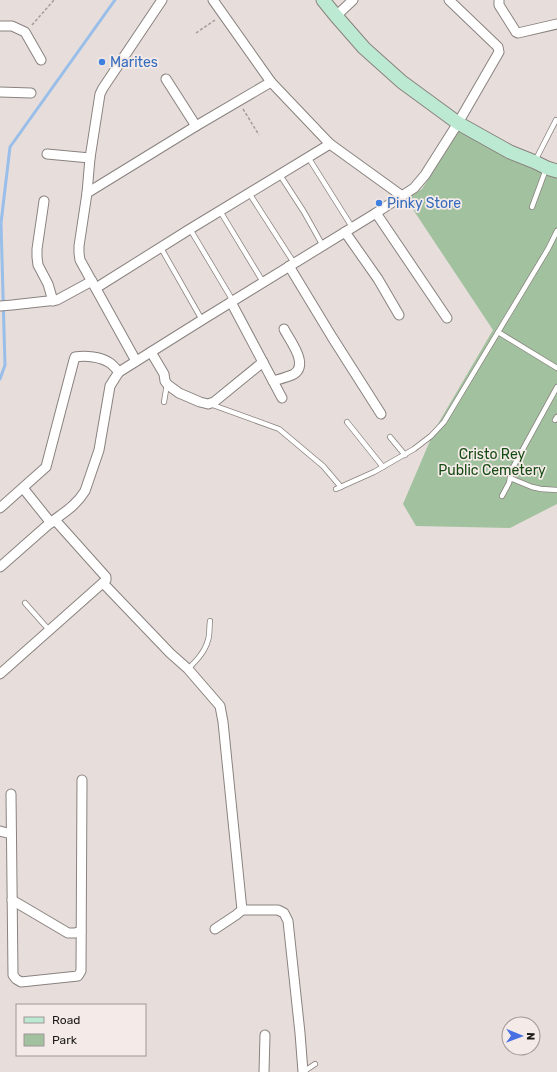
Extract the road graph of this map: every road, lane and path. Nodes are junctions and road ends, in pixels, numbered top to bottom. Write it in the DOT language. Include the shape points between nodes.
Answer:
graph roads {
  1 [pos="54,0"];
  2 [pos="162,0"];
  3 [pos="213,0"];
  4 [pos="323,0"];
  5 [pos="353,0"];
  6 [pos="449,0"];
  7 [pos="499,0"];
  8 [pos="223,14"];
  9 [pos="336,16"];
  10 [pos="557,24"];
  11 [pos="0,26"];
  12 [pos="25,32"];
  13 [pos="196,33"];
  14 [pos="41,60"];
  15 [pos="166,79"];
  16 [pos="271,82"];
  17 [pos="0,92"];
  18 [pos="31,93"];
  19 [pos="238,101"];
  20 [pos="556,120"];
  21 [pos="458,123"];
  22 [pos="196,126"];
  23 [pos="259,135"];
  24 [pos="330,144"];
  25 [pos="47,154"];
  26 [pos="308,157"];
  27 [pos="90,158"];
  28 [pos="546,167"];
  29 [pos="280,175"];
  30 [pos="87,193"];
  31 [pos="249,194"];
  32 [pos="402,196"];
  33 [pos="44,201"];
  34 [pos="532,207"];
  35 [pos="220,211"];
  36 [pos="376,213"];
  37 [pos="190,229"];
  38 [pos="349,230"];
  39 [pos="557,231"];
  40 [pos="323,246"];
  41 [pos="161,248"];
  42 [pos="291,265"];
  43 [pos="263,282"];
  44 [pos="94,285"];
  45 [pos="53,301"];
  46 [pos="232,301"];
  47 [pos="0,306"];
  48 [pos="399,315"];
  49 [pos="447,318"];
  50 [pos="202,320"];
  51 [pos="284,329"];
  52 [pos="498,332"];
  53 [pos="151,352"];
  54 [pos="136,361"];
  55 [pos="263,362"];
  56 [pos="557,368"];
  57 [pos="119,372"];
  58 [pos="273,381"];
  59 [pos="167,383"];
  60 [pos="557,387"];
  61 [pos="282,398"];
  62 [pos="164,402"];
  63 [pos="208,404"];
  64 [pos="381,414"];
  65 [pos="347,422"];
  66 [pos="390,437"];
  67 [pos="405,455"];
  68 [pos="383,467"];
  69 [pos="510,478"];
  70 [pos="341,487"];
  71 [pos="23,488"];
  72 [pos="336,489"];
  73 [pos="557,490"];
  74 [pos="502,496"];
  75 [pos="0,508"];
  76 [pos="53,521"];
  77 [pos="0,567"];
  78 [pos="103,583"];
  79 [pos="25,603"];
  80 [pos="210,621"];
  81 [pos="49,630"];
  82 [pos="188,669"];
  83 [pos="0,674"];
  84 [pos="82,780"];
  85 [pos="10,794"];
  86 [pos="0,831"];
  87 [pos="11,834"];
  88 [pos="12,900"];
  89 [pos="242,910"];
  90 [pos="215,929"];
  91 [pos="81,931"];
  92 [pos="265,1035"];
  93 [pos="315,1064"];
  94 [pos="264,1072"];
  95 [pos="303,1072"];
  1 -- 12 [label="path"];
  2 -- 27 [label="street" via="103,88"];
  3 -- 8 [label="street"];
  4 -- 9 [label="street"];
  5 -- 9 [label="street"];
  6 -- 21 [label="street" via="498,47 499,52"];
  7 -- 10 [label="street" via="499,5 518,33"];
  8 -- 13 [label="path"];
  8 -- 16 [label="street"];
  9 -- 21 [label="street" via="364,48 402,82"];
  11 -- 12 [label="street" via="12,26"];
  12 -- 14 [label="street"];
  15 -- 22 [label="street"];
  16 -- 19 [label="street"];
  16 -- 24 [label="street"];
  17 -- 18 [label="street"];
  19 -- 22 [label="street"];
  19 -- 23 [label="path"];
  20 -- 28 [label="lane"];
  21 -- 28 [label="street" via="510,152"];
  21 -- 32 [label="street" via="421,179 414,188"];
  22 -- 30 [label="street"];
  24 -- 26 [label="street"];
  24 -- 32 [label="street"];
  25 -- 27 [label="street"];
  26 -- 29 [label="street"];
  26 -- 38 [label="lane"];
  27 -- 30 [label="street"];
  28 -- 34 [label="lane"];
  29 -- 31 [label="street"];
  29 -- 40 [label="lane"];
  30 -- 44 [label="street" via="79,253 80,260"];
  31 -- 35 [label="street"];
  31 -- 42 [label="lane"];
  32 -- 36 [label="street"];
  33 -- 45 [label="street" via="37,257"];
  35 -- 37 [label="street"];
  35 -- 43 [label="lane"];
  36 -- 38 [label="street"];
  36 -- 49 [label="street"];
  37 -- 41 [label="street"];
  37 -- 46 [label="lane"];
  38 -- 40 [label="street"];
  38 -- 48 [label="street"];
  39 -- 52 [label="lane"];
  40 -- 42 [label="street"];
  41 -- 44 [label="street"];
  41 -- 50 [label="lane"];
  42 -- 43 [label="street"];
  42 -- 64 [label="street" via="332,337"];
  43 -- 46 [label="street"];
  44 -- 45 [label="street"];
  44 -- 54 [label="street"];
  45 -- 47 [label="street"];
  46 -- 50 [label="street"];
  46 -- 55 [label="street"];
  50 -- 53 [label="street"];
  51 -- 58 [label="street" via="300,357 300,368 292,375"];
  52 -- 56 [label="lane"];
  52 -- 67 [label="lane" via="444,422 431,436"];
  53 -- 54 [label="street"];
  53 -- 59 [label="street"];
  54 -- 57 [label="street"];
  55 -- 58 [label="street"];
  55 -- 63 [label="street" via="214,402"];
  57 -- 71 [label="street" via="109,362 89,356 75,356 48,464"];
  57 -- 76 [label="street" via="110,386 99,450 85,492 75,504"];
  58 -- 61 [label="street"];
  59 -- 62 [label="lane"];
  59 -- 63 [label="street" via="179,392"];
  60 -- 69 [label="lane" via="512,468"];
  63 -- 70 [label="lane" via="279,429 323,466"];
  65 -- 68 [label="lane"];
  66 -- 67 [label="lane"];
  67 -- 68 [label="lane"];
  68 -- 70 [label="lane"];
  69 -- 73 [label="lane" via="532,487"];
  69 -- 74 [label="lane"];
  70 -- 72 [label="lane"];
  71 -- 75 [label="street"];
  71 -- 76 [label="street"];
  76 -- 77 [label="street"];
  76 -- 78 [label="street" via="106,577"];
  78 -- 81 [label="street"];
  78 -- 82 [label="street"];
  79 -- 81 [label="lane"];
  80 -- 82 [label="lane" via="208,640 204,649"];
  81 -- 83 [label="street"];
  82 -- 89 [label="street" via="220,706 222,714"];
  84 -- 91 [label="street"];
  85 -- 87 [label="street"];
  86 -- 87 [label="street"];
  87 -- 88 [label="street"];
  88 -- 91 [label="street" via="68,933"];
  88 -- 91 [label="street" via="13,975 21,982 78,976 81,970"];
  89 -- 90 [label="street"];
  89 -- 95 [label="street" via="278,910 284,913 288,921"];
  92 -- 94 [label="street"];
  93 -- 95 [label="lane"];
}
